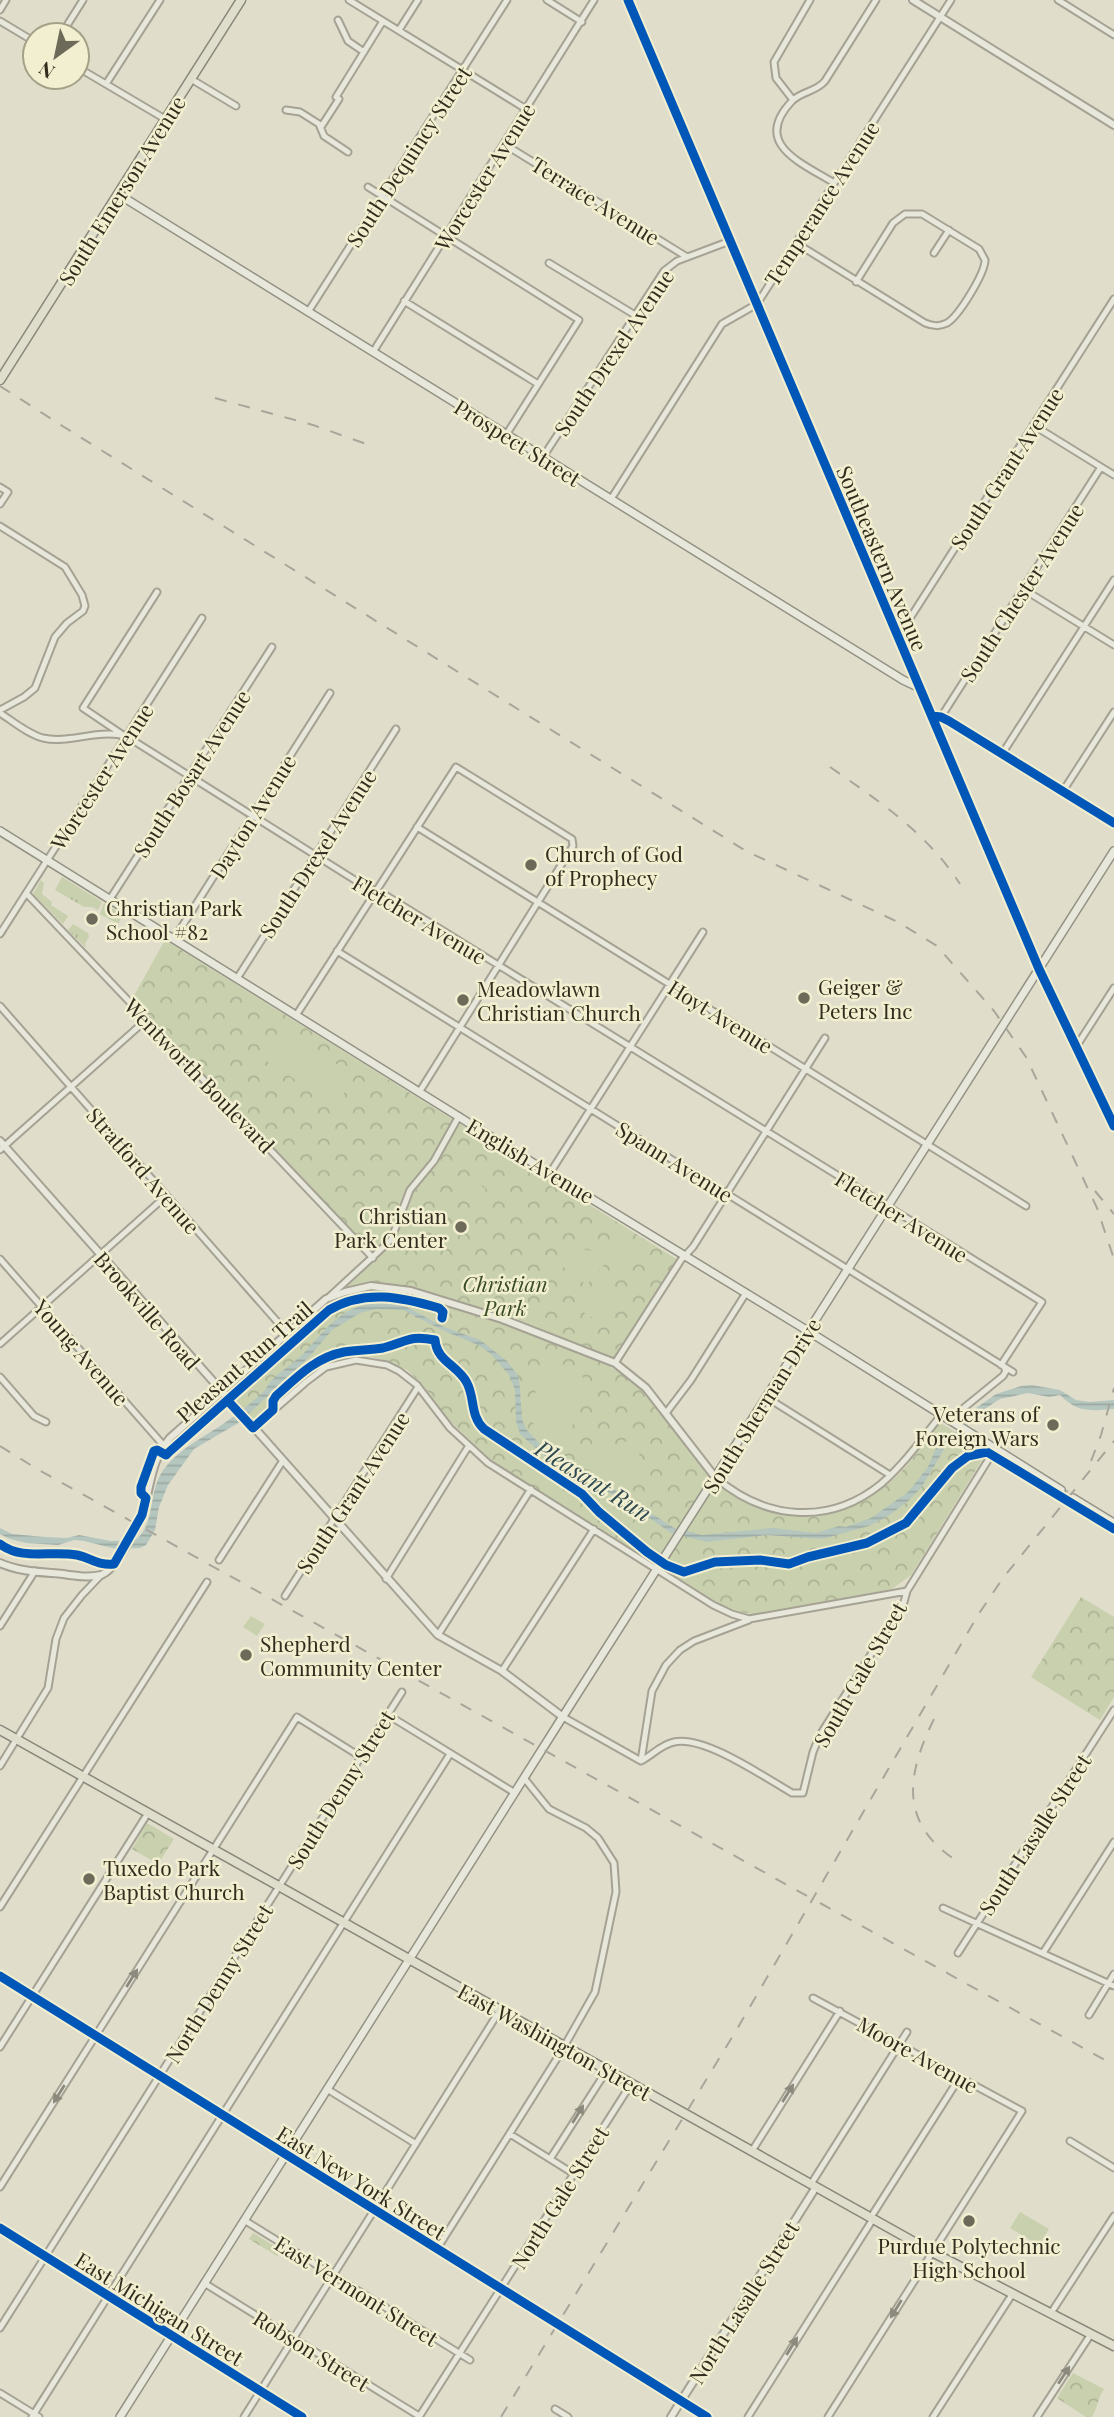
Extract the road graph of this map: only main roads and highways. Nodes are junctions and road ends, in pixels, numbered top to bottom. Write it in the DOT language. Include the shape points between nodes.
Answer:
graph roads {
  1 [pos="241,0"];
  2 [pos="628,0"];
  3 [pos="118,194"];
  4 [pos="0,380"];
  5 [pos="920,688"];
  6 [pos="937,716"];
  7 [pos="1114,823"];
  8 [pos="0,831"];
  9 [pos="1114,851"];
  10 [pos="1040,969"];
  11 [pos="1114,1125"];
  12 [pos="808,1331"];
  13 [pos="1061,1490"];
  14 [pos="1073,1498"];
  15 [pos="1114,1523"];
  16 [pos="0,1730"];
  17 [pos="410,1960"];
  18 [pos="0,1976"];
  19 [pos="285,2155"];
  20 [pos="0,2228"];
  21 [pos="171,2335"];
  22 [pos="1114,2346"];
  23 [pos="120,2417"];
  24 [pos="302,2417"];
  25 [pos="707,2417"];
  1 -- 3 [label="main road, South Emerson Avenue"];
  2 -- 5 [label="main road, Southeastern Avenue"];
  3 -- 4 [label="main road, South Emerson Avenue"];
  3 -- 5 [label="main road, Prospect Street"];
  5 -- 6 [label="main road, Southeastern Avenue"];
  6 -- 7 [label="main road"];
  6 -- 10 [label="main road, Southeastern Avenue"];
  8 -- 12 [label="main road, English Avenue"];
  9 -- 10 [label="main road, South Sherman Drive"];
  10 -- 11 [label="main road, Southeastern Avenue"];
  10 -- 12 [label="main road, South Sherman Drive"];
  12 -- 13 [label="main road, English Avenue"];
  12 -- 17 [label="main road, South Sherman Drive"];
  14 -- 15 [label="main road"];
  16 -- 17 [label="main road, East Washington Street"];
  17 -- 19 [label="main road, South Sherman Drive"];
  17 -- 22 [label="main road, East Washington Street" via="932,2252"];
  18 -- 19 [label="main road, East New York Street"];
  19 -- 21 [label="main road, South Sherman Drive"];
  19 -- 25 [label="main road, East New York Street"];
  20 -- 21 [label="main road, East Michigan Street"];
  21 -- 23 [label="main road, South Sherman Drive"];
  21 -- 24 [label="main road, East Michigan Street"];
}
